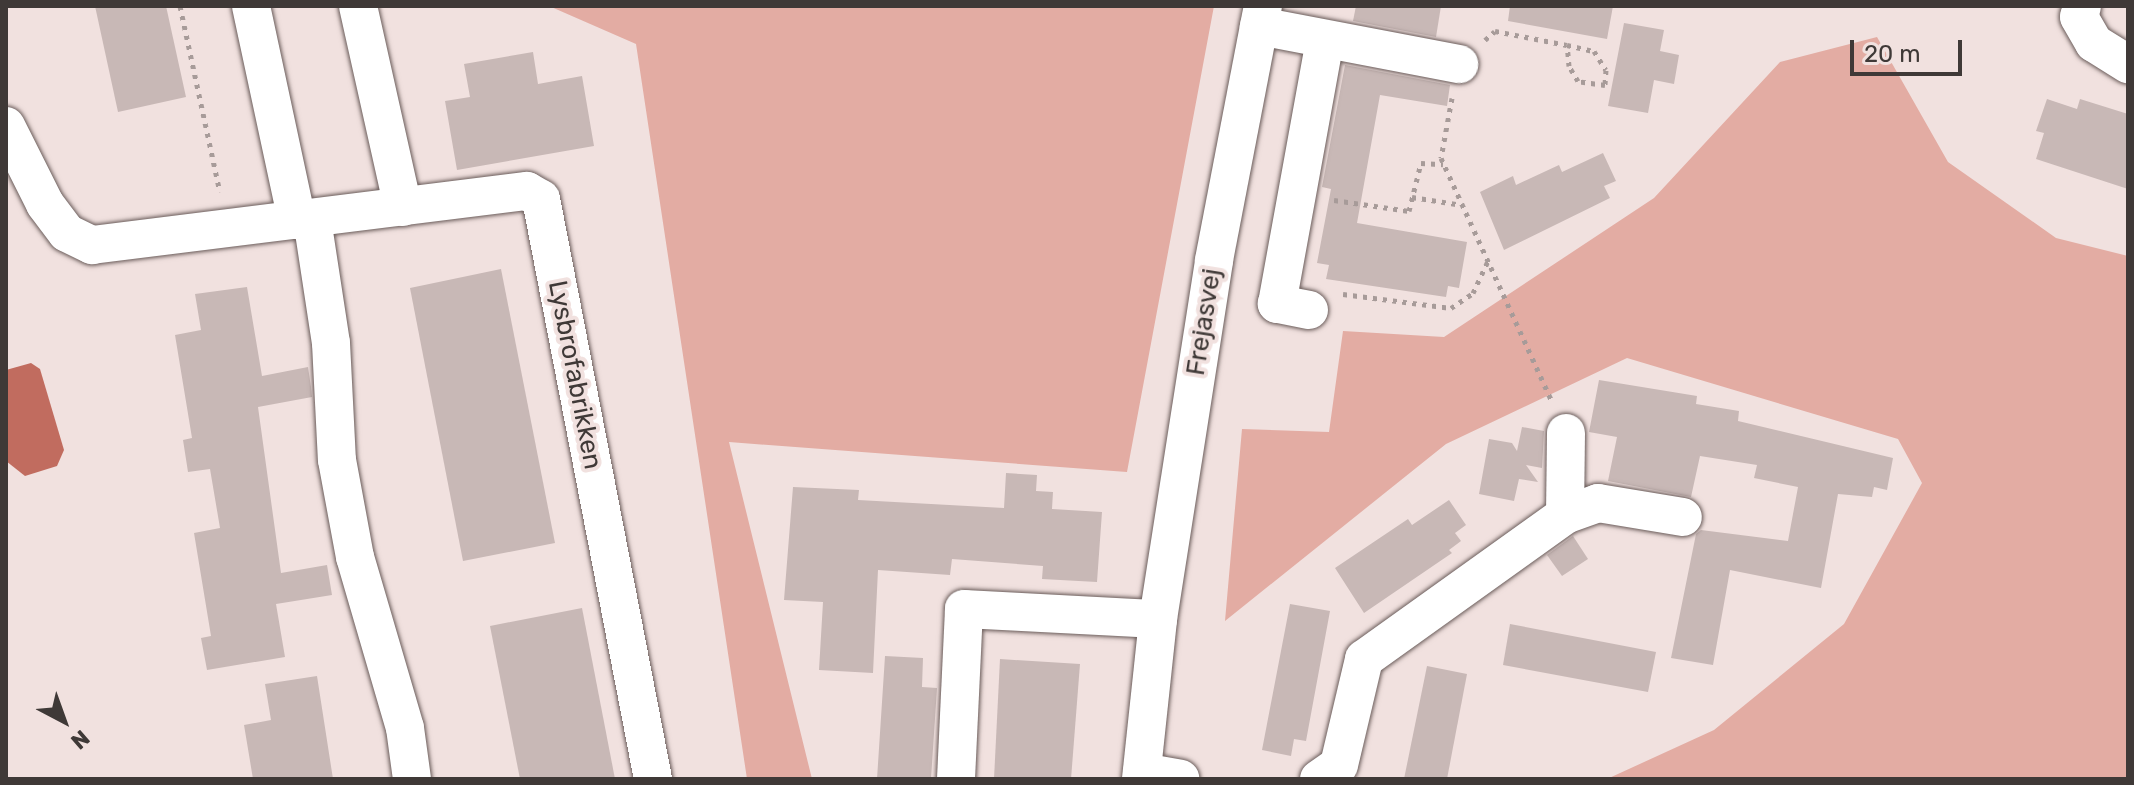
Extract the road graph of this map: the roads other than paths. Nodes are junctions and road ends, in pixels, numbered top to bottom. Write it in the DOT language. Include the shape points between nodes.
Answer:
graph roads {
  1 [pos="251,6"];
  2 [pos="358,6"];
  3 [pos="2082,6"];
  4 [pos="1261,16"];
  5 [pos="1325,39"];
  6 [pos="1459,64"];
  7 [pos="2128,64"];
  8 [pos="6,126"];
  9 [pos="403,207"];
  10 [pos="304,220"];
  11 [pos="1309,310"];
  12 [pos="1566,433"];
  13 [pos="1565,515"];
  14 [pos="1683,517"];
  15 [pos="1158,619"];
  16 [pos="1142,776"];
  17 [pos="412,779"];
  18 [pos="653,779"];
  19 [pos="956,779"];
  20 [pos="1180,779"];
  21 [pos="1319,779"];
  1 -- 10 [label="street"];
  2 -- 9 [label="street"];
  3 -- 7 [label="street" via="2079,17 2094,43"];
  4 -- 5 [label="street, Frejasvej"];
  4 -- 15 [label="street, Frejasvej" via="1214,260"];
  5 -- 6 [label="street, Frejasvej"];
  5 -- 11 [label="street" via="1277,304"];
  8 -- 10 [label="street, Lysbrofabrikken" via="45,204 67,233 92,245"];
  9 -- 10 [label="street, Lysbrofabrikken"];
  9 -- 18 [label="street, Lysbrofabrikken" via="527,191 541,199"];
  10 -- 17 [label="street" via="331,343 337,460 355,557 405,728"];
  12 -- 13 [label="street"];
  13 -- 14 [label="street" via="1598,503"];
  13 -- 21 [label="street" via="1364,659 1339,765"];
  15 -- 16 [label="street, Frejasvej"];
  15 -- 19 [label="street" via="964,609"];
  16 -- 20 [label="street, Frejasvej"];
}
